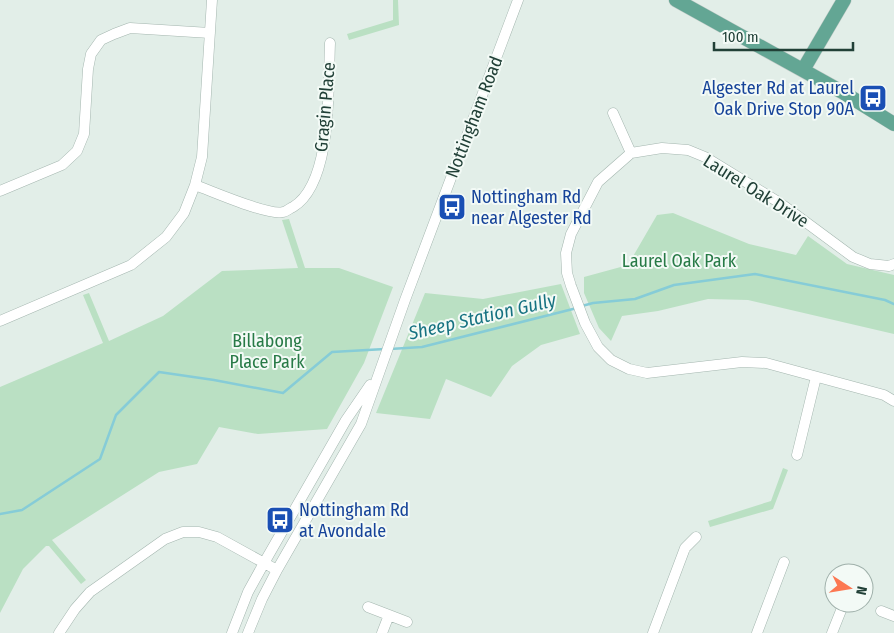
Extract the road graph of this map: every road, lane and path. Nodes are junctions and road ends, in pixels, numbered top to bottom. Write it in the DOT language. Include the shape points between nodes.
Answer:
graph roads {
  1 [pos="212,0"];
  2 [pos="518,0"];
  3 [pos="676,0"];
  4 [pos="844,0"];
  5 [pos="210,33"];
  6 [pos="330,43"];
  7 [pos="803,70"];
  8 [pos="613,113"];
  9 [pos="894,124"];
  10 [pos="630,153"];
  11 [pos="195,186"];
  12 [pos="0,190"];
  13 [pos="894,264"];
  14 [pos="0,321"];
  15 [pos="378,374"];
  16 [pos="816,377"];
  17 [pos="894,401"];
  18 [pos="797,455"];
  19 [pos="696,537"];
  20 [pos="784,562"];
  21 [pos="264,563"];
  22 [pos="277,570"];
  23 [pos="368,607"];
  24 [pos="881,611"];
  25 [pos="840,613"];
  26 [pos="389,615"];
  27 [pos="894,616"];
  28 [pos="408,622"];
  29 [pos="59,633"];
  30 [pos="232,633"];
  31 [pos="248,633"];
  32 [pos="382,633"];
  33 [pos="653,633"];
  34 [pos="757,633"];
  35 [pos="832,633"];
  1 -- 5 [label="street"];
  2 -- 15 [label="street, Nottingham Road"];
  3 -- 7 [label="main road"];
  4 -- 7 [label="main road"];
  5 -- 11 [label="street" via="202,157"];
  5 -- 12 [label="street" via="130,28 101,40 89,62 84,134 77,151 62,165"];
  6 -- 11 [label="street, Gragin Place" via="325,139 311,188 300,202 283,212 268,211"];
  7 -- 9 [label="main road"];
  8 -- 10 [label="street"];
  10 -- 13 [label="street, Laurel Oak Drive" via="662,148 688,150 705,157 780,202 853,257 870,264"];
  10 -- 16 [label="street" via="598,182 571,234 566,253 567,273 598,347 611,360 647,373 742,362 766,364"];
  11 -- 14 [label="street" via="184,213 166,237 131,265"];
  15 -- 21 [label="street, Nottingham Road" via="346,420"];
  15 -- 22 [label="street, Nottingham Road" via="361,424"];
  16 -- 17 [label="street" via="884,395"];
  16 -- 18 [label="street"];
  19 -- 33 [label="street" via="685,548"];
  20 -- 34 [label="street"];
  21 -- 22 [label="street"];
  21 -- 29 [label="street" via="217,538 199,532 183,532 166,539 90,592"];
  21 -- 30 [label="street, Nottingham Road"];
  22 -- 31 [label="street, Nottingham Road"];
  23 -- 26 [label="street"];
  24 -- 27 [label="street"];
  25 -- 35 [label="street"];
  26 -- 28 [label="street"];
  26 -- 32 [label="street"];
}
